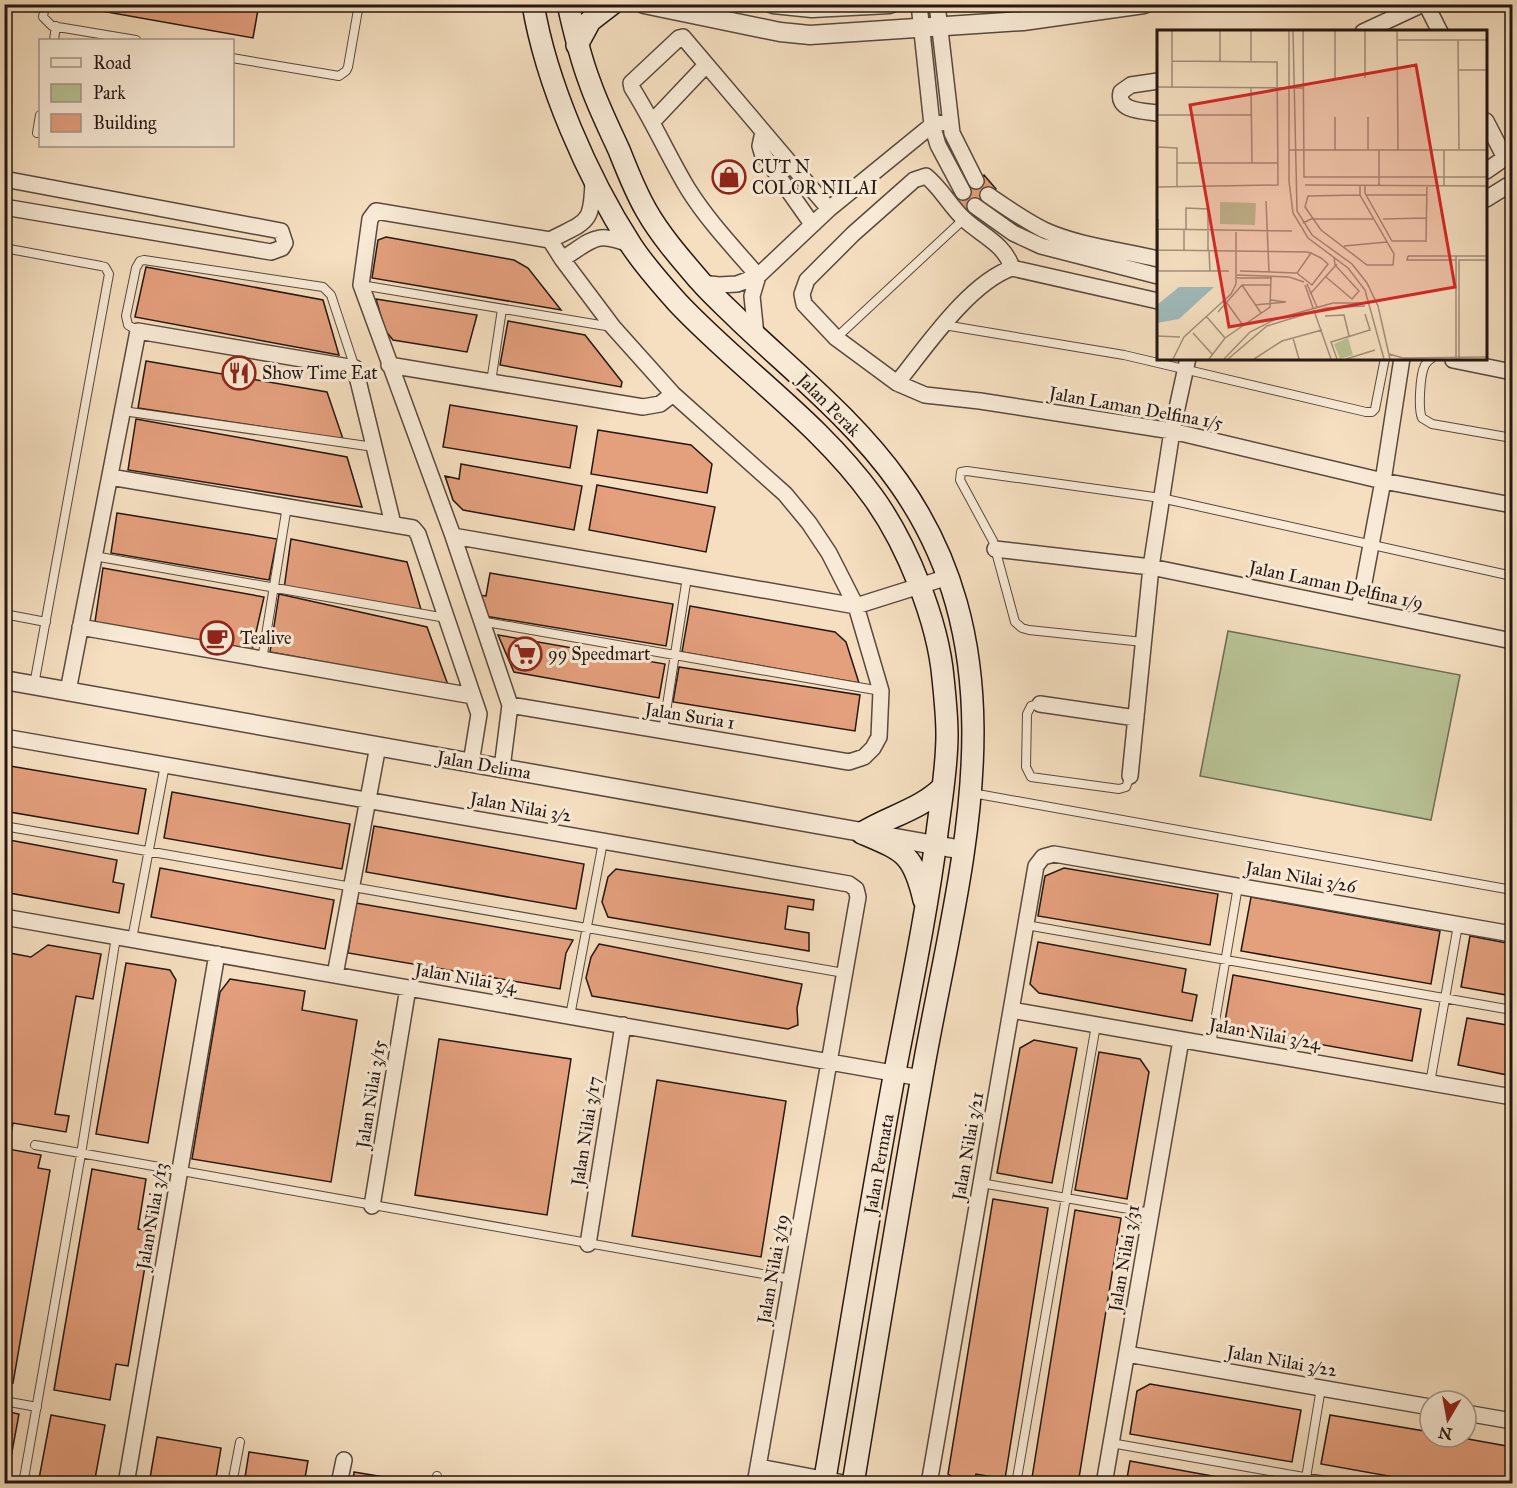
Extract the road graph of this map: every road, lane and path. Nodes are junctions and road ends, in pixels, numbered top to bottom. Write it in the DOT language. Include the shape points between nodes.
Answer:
graph roads {
  1 [pos="45,4"];
  2 [pos="359,4"];
  3 [pos="533,4"];
  4 [pos="546,4"];
  5 [pos="568,4"];
  6 [pos="612,4"];
  7 [pos="644,4"];
  8 [pos="773,4"];
  9 [pos="890,4"];
  10 [pos="919,4"];
  11 [pos="937,4"];
  12 [pos="1144,4"];
  13 [pos="1425,4"];
  14 [pos="56,26"];
  15 [pos="931,27"];
  16 [pos="1366,30"];
  17 [pos="1439,30"];
  18 [pos="54,39"];
  19 [pos="130,39"];
  20 [pos="578,45"];
  21 [pos="234,58"];
  22 [pos="706,65"];
  23 [pos="553,80"];
  24 [pos="1157,81"];
  25 [pos="1157,113"];
  26 [pos="39,121"];
  27 [pos="653,121"];
  28 [pos="950,121"];
  29 [pos="1487,124"];
  30 [pos="932,125"];
  31 [pos="763,132"];
  32 [pos="37,133"];
  33 [pos="1508,156"];
  34 [pos="1487,170"];
  35 [pos="593,176"];
  36 [pos="4,179"];
  37 [pos="976,181"];
  38 [pos="1512,183"];
  39 [pos="963,192"];
  40 [pos="988,195"];
  41 [pos="1487,198"];
  42 [pos="975,206"];
  43 [pos="4,207"];
  44 [pos="829,209"];
  45 [pos="964,219"];
  46 [pos="812,224"];
  47 [pos="550,240"];
  48 [pos="631,245"];
  49 [pos="4,248"];
  50 [pos="1157,259"];
  51 [pos="562,260"];
  52 [pos="1012,268"];
  53 [pos="758,276"];
  54 [pos="1157,276"];
  55 [pos="701,283"];
  56 [pos="361,285"];
  57 [pos="1157,301"];
  58 [pos="502,309"];
  59 [pos="944,325"];
  60 [pos="613,327"];
  61 [pos="138,332"];
  62 [pos="756,335"];
  63 [pos="836,338"];
  64 [pos="1157,360"];
  65 [pos="1159,360"];
  66 [pos="1384,360"];
  67 [pos="1402,360"];
  68 [pos="1430,360"];
  69 [pos="1455,360"];
  70 [pos="1187,364"];
  71 [pos="389,365"];
  72 [pos="355,368"];
  73 [pos="1512,372"];
  74 [pos="491,382"];
  75 [pos="897,383"];
  76 [pos="673,394"];
  77 [pos="123,411"];
  78 [pos="1172,431"];
  79 [pos="1512,438"];
  80 [pos="374,447"];
  81 [pos="110,477"];
  82 [pos="1383,481"];
  83 [pos="1161,498"];
  84 [pos="1512,505"];
  85 [pos="287,506"];
  86 [pos="393,524"];
  87 [pos="453,536"];
  88 [pos="1371,546"];
  89 [pos="995,549"];
  90 [pos="94,556"];
  91 [pos="1151,567"];
  92 [pos="948,576"];
  93 [pos="1512,576"];
  94 [pos="687,577"];
  95 [pos="919,586"];
  96 [pos="274,588"];
  97 [pos="856,606"];
  98 [pos="1359,609"];
  99 [pos="4,614"];
  100 [pos="446,618"];
  101 [pos="480,621"];
  102 [pos="46,622"];
  103 [pos="80,627"];
  104 [pos="1512,641"];
  105 [pos="1143,642"];
  106 [pos="674,656"];
  107 [pos="262,660"];
  108 [pos="4,680"];
  109 [pos="34,685"];
  110 [pos="68,691"];
  111 [pos="881,691"];
  112 [pos="473,696"];
  113 [pos="1040,704"];
  114 [pos="510,705"];
  115 [pos="1136,718"];
  116 [pos="663,731"];
  117 [pos="4,737"];
  118 [pos="378,746"];
  119 [pos="471,763"];
  120 [pos="165,765"];
  121 [pos="502,768"];
  122 [pos="1130,776"];
  123 [pos="943,787"];
  124 [pos="972,793"];
  125 [pos="368,800"];
  126 [pos="4,826"];
  127 [pos="862,833"];
  128 [pos="1512,837"];
  129 [pos="603,842"];
  130 [pos="935,846"];
  131 [pos="963,850"];
  132 [pos="150,852"];
  133 [pos="1512,858"];
  134 [pos="1082,859"];
  135 [pos="1238,886"];
  136 [pos="352,887"];
  137 [pos="1512,891"];
  138 [pos="926,909"];
  139 [pos="4,917"];
  140 [pos="1026,925"];
  141 [pos="1458,925"];
  142 [pos="587,928"];
  143 [pos="1512,934"];
  144 [pos="116,937"];
  145 [pos="132,939"];
  146 [pos="217,954"];
  147 [pos="1225,960"];
  148 [pos="844,973"];
  149 [pos="335,975"];
  150 [pos="408,988"];
  151 [pos="1445,998"];
  152 [pos="1011,1010"];
  153 [pos="1512,1010"];
  154 [pos="570,1016"];
  155 [pos="623,1025"];
  156 [pos="1096,1025"];
  157 [pos="1181,1040"];
  158 [pos="1211,1045"];
  159 [pos="829,1061"];
  160 [pos="895,1073"];
  161 [pos="921,1078"];
  162 [pos="1430,1083"];
  163 [pos="1512,1097"];
  164 [pos="35,1145"];
  165 [pos="81,1154"];
  166 [pos="179,1172"];
  167 [pos="981,1183"];
  168 [pos="1066,1198"];
  169 [pos="372,1206"];
  170 [pos="1151,1213"];
  171 [pos="588,1244"];
  172 [pos="791,1279"];
  173 [pos="1127,1354"];
  174 [pos="1322,1388"];
  175 [pos="4,1401"];
  176 [pos="1418,1405"];
  177 [pos="36,1407"];
  178 [pos="1478,1415"];
  179 [pos="1512,1421"];
  180 [pos="240,1442"];
  181 [pos="1111,1443"];
  182 [pos="344,1460"];
  183 [pos="758,1467"];
  184 [pos="1305,1480"];
  185 [pos="824,1481"];
  186 [pos="23,1484"];
  187 [pos="126,1484"];
  188 [pos="232,1484"];
  189 [pos="339,1484"];
  190 [pos="755,1484"];
  191 [pos="851,1484"];
  192 [pos="929,1484"];
  193 [pos="1016,1484"];
  194 [pos="1104,1484"];
  195 [pos="1344,1484"];
  1 -- 14 [label="lane" via="43,17"];
  2 -- 21 [label="lane" via="348,67 339,76"];
  3 -- 23 [label="main road, Jalan Perak"];
  4 -- 23 [label="main road" via="554,42"];
  5 -- 20 [label="main road, Jalan Perak"];
  6 -- 20 [label="main road" via="590,21"];
  7 -- 15 [label="street" via="780,32"];
  8 -- 9 [label="street" via="812,8"];
  10 -- 15 [label="street"];
  11 -- 15 [label="street"];
  12 -- 15 [label="street" via="1023,21"];
  13 -- 16 [label="street"];
  13 -- 17 [label="street"];
  14 -- 18 [label="lane"];
  14 -- 19 [label="lane"];
  15 -- 28 [label="street"];
  15 -- 30 [label="street"];
  20 -- 55 [label="main road, Jalan Perak" via="589,82 646,210"];
  22 -- 27 [label="street"];
  22 -- 27 [label="street" via="682,37 632,83"];
  22 -- 31 [label="street"];
  23 -- 35 [label="main road, Jalan Perak"];
  24 -- 25 [label="street" via="1131,85 1119,98 1126,107"];
  26 -- 32 [label="lane"];
  27 -- 53 [label="street" via="689,191"];
  28 -- 30 [label="street"];
  28 -- 37 [label="street"];
  29 -- 33 [label="street"];
  30 -- 39 [label="street"];
  30 -- 44 [label="street"];
  31 -- 44 [label="street"];
  31 -- 46 [label="street" via="762,153"];
  33 -- 34 [label="street"];
  35 -- 47 [label="street" via="591,213 584,222"];
  35 -- 48 [label="main road, Jalan Perak"];
  36 -- 43 [label="street" via="281,231 285,243 277,252 271,252"];
  38 -- 41 [label="street"];
  40 -- 50 [label="street" via="1046,230"];
  42 -- 54 [label="street" via="1013,233 1041,246"];
  44 -- 46 [label="street"];
  45 -- 52 [label="street" via="1002,249"];
  45 -- 63 [label="lane"];
  45 -- 63 [label="street, Jalan Laman Delfina 1/5" via="930,180 920,177 853,234 807,280 802,294 804,303"];
  46 -- 53 [label="street"];
  47 -- 51 [label="street"];
  47 -- 56 [label="street" via="376,211 370,219"];
  48 -- 51 [label="street" via="604,237"];
  48 -- 95 [label="main road, Jalan Perak" via="678,302 796,411 848,466 896,535"];
  49 -- 102 [label="lane" via="101,266 110,274"];
  51 -- 60 [label="street"];
  52 -- 57 [label="street"];
  52 -- 59 [label="street" via="985,281"];
  53 -- 55 [label="street" via="737,284"];
  53 -- 62 [label="street" via="752,296"];
  55 -- 62 [label="main road, Jalan Perak"];
  56 -- 58 [label="lane"];
  56 -- 71 [label="street"];
  58 -- 60 [label="lane"];
  58 -- 74 [label="lane"];
  59 -- 64 [label="lane"];
  59 -- 75 [label="street"];
  60 -- 76 [label="street"];
  61 -- 72 [label="street"];
  61 -- 72 [label="lane" via="128,325 126,316 136,268 144,260 322,288 331,295"];
  61 -- 77 [label="street"];
  62 -- 92 [label="main road, Jalan Perak" via="816,391 899,483 922,520"];
  63 -- 75 [label="street, Jalan Laman Delfina 1/5"];
  65 -- 70 [label="lane"];
  66 -- 70 [label="lane" via="1372,412"];
  67 -- 82 [label="street"];
  68 -- 79 [label="lane" via="1423,371 1419,408 1422,418 1432,424"];
  69 -- 73 [label="street"];
  70 -- 78 [label="street"];
  71 -- 74 [label="street"];
  71 -- 87 [label="street"];
  72 -- 80 [label="street"];
  74 -- 76 [label="street" via="642,407 660,404"];
  75 -- 78 [label="street, Jalan Laman Delfina 1/5" via="925,395"];
  76 -- 97 [label="street" via="785,494 829,553"];
  77 -- 80 [label="lane"];
  77 -- 81 [label="street"];
  78 -- 82 [label="street, Jalan Laman Delfina 1/5"];
  78 -- 83 [label="street"];
  80 -- 86 [label="street"];
  81 -- 85 [label="street"];
  81 -- 90 [label="street"];
  82 -- 84 [label="street, Jalan Laman Delfina 1/5"];
  82 -- 88 [label="street"];
  83 -- 88 [label="lane"];
  83 -- 89 [label="lane" via="961,472 960,480"];
  83 -- 91 [label="street"];
  85 -- 86 [label="street"];
  85 -- 96 [label="lane"];
  86 -- 100 [label="street" via="416,531"];
  87 -- 94 [label="street"];
  87 -- 101 [label="street"];
  88 -- 93 [label="lane"];
  88 -- 98 [label="street"];
  89 -- 91 [label="street, Jalan Laman Delfina 1/9"];
  89 -- 105 [label="lane" via="1015,622 1022,628"];
  90 -- 96 [label="lane"];
  90 -- 103 [label="street"];
  91 -- 98 [label="street, Jalan Laman Delfina 1/9"];
  91 -- 105 [label="street"];
  92 -- 95 [label="street"];
  92 -- 124 [label="main road, Jalan Perak" via="961,617 970,668 975,734"];
  94 -- 97 [label="street"];
  94 -- 106 [label="lane"];
  95 -- 97 [label="street"];
  95 -- 123 [label="main road, Jalan Perak" via="933,624 943,673 947,737"];
  96 -- 100 [label="lane"];
  96 -- 107 [label="lane"];
  97 -- 111 [label="street"];
  98 -- 104 [label="street, Jalan Laman Delfina 1/9"];
  99 -- 102 [label="lane"];
  100 -- 112 [label="street"];
  101 -- 106 [label="lane"];
  101 -- 114 [label="street"];
  102 -- 109 [label="lane"];
  103 -- 107 [label="street"];
  103 -- 110 [label="street"];
  105 -- 115 [label="street"];
  106 -- 111 [label="lane"];
  106 -- 116 [label="lane"];
  107 -- 112 [label="street"];
  108 -- 109 [label="street, Jalan Delima"];
  109 -- 110 [label="street, Jalan Delima"];
  110 -- 118 [label="street, Jalan Delima"];
  111 -- 116 [label="street, Jalan Suria 1" via="879,737 864,757 849,762"];
  112 -- 119 [label="street" via="480,719"];
  113 -- 115 [label="street"];
  113 -- 122 [label="lane" via="1031,706 1027,714 1026,766 1031,777 1119,789 1126,787"];
  114 -- 116 [label="street, Jalan Suria 1"];
  114 -- 121 [label="street"];
  115 -- 122 [label="street"];
  117 -- 120 [label="street, Jalan Nilai 3/2"];
  118 -- 119 [label="street, Jalan Delima"];
  118 -- 125 [label="street"];
  119 -- 121 [label="street, Jalan Delima"];
  120 -- 125 [label="street, Jalan Nilai 3/2"];
  120 -- 132 [label="lane"];
  121 -- 127 [label="street, Jalan Delima"];
  123 -- 127 [label="main road" via="918,806"];
  123 -- 130 [label="main road, Jalan Perak"];
  124 -- 131 [label="main road, Jalan Perak"];
  124 -- 137 [label="lane"];
  125 -- 129 [label="street, Jalan Nilai 3/2"];
  125 -- 136 [label="street"];
  126 -- 132 [label="lane"];
  127 -- 130 [label="street, Jalan Delima"];
  127 -- 138 [label="main road" via="897,848 910,860"];
  128 -- 133 [label="lane"];
  129 -- 142 [label="lane"];
  129 -- 148 [label="street, Jalan Nilai 3/2" via="853,886 858,897"];
  130 -- 131 [label="street, Jalan Delima"];
  130 -- 138 [label="main road, Jalan Permata"];
  131 -- 161 [label="main road, Jalan Permata"];
  132 -- 136 [label="lane"];
  132 -- 145 [label="lane"];
  134 -- 135 [label="street, Jalan Nilai 3/26"];
  134 -- 140 [label="street, Jalan Nilai 3/21" via="1048,854 1039,861"];
  135 -- 141 [label="street, Jalan Nilai 3/26"];
  135 -- 147 [label="lane"];
  136 -- 142 [label="lane"];
  136 -- 149 [label="street"];
  138 -- 160 [label="main road, Jalan Permata"];
  139 -- 144 [label="street, Jalan Nilai 3/4"];
  140 -- 147 [label="lane"];
  140 -- 152 [label="street, Jalan Nilai 3/21"];
  141 -- 143 [label="street, Jalan Nilai 3/26"];
  141 -- 151 [label="lane"];
  142 -- 148 [label="lane"];
  142 -- 154 [label="lane"];
  144 -- 145 [label="street, Jalan Nilai 3/4"];
  144 -- 165 [label="lane"];
  145 -- 146 [label="street, Jalan Nilai 3/4"];
  146 -- 149 [label="street, Jalan Nilai 3/4"];
  146 -- 166 [label="street, Jalan Nilai 3/13"];
  147 -- 151 [label="lane"];
  147 -- 158 [label="lane"];
  148 -- 159 [label="street, Jalan Nilai 3/2"];
  149 -- 150 [label="street, Jalan Nilai 3/4"];
  150 -- 154 [label="street, Jalan Nilai 3/4"];
  150 -- 169 [label="street, Jalan Nilai 3/15"];
  151 -- 153 [label="lane"];
  151 -- 162 [label="lane"];
  152 -- 156 [label="street, Jalan Nilai 3/24"];
  152 -- 167 [label="street, Jalan Nilai 3/21"];
  154 -- 155 [label="street, Jalan Nilai 3/4"];
  155 -- 159 [label="street, Jalan Nilai 3/4"];
  155 -- 171 [label="street, Jalan Nilai 3/17"];
  156 -- 157 [label="street, Jalan Nilai 3/24"];
  156 -- 168 [label="lane"];
  157 -- 158 [label="street, Jalan Nilai 3/24"];
  157 -- 170 [label="street, Jalan Nilai 3/31"];
  158 -- 162 [label="street, Jalan Nilai 3/24"];
  159 -- 160 [label="street, Jalan Nilai 3/4"];
  159 -- 172 [label="street, Jalan Nilai 3/19"];
  160 -- 161 [label="street, Jalan Nilai 3/4"];
  160 -- 185 [label="main road, Jalan Permata"];
  161 -- 191 [label="main road, Jalan Permata"];
  162 -- 163 [label="street, Jalan Nilai 3/24"];
  164 -- 165 [label="lane"];
  165 -- 166 [label="lane"];
  165 -- 177 [label="lane"];
  166 -- 169 [label="lane"];
  166 -- 187 [label="street, Jalan Nilai 3/13"];
  167 -- 168 [label="lane"];
  167 -- 192 [label="street, Jalan Nilai 3/21"];
  168 -- 170 [label="lane"];
  168 -- 193 [label="lane"];
  169 -- 171 [label="lane"];
  170 -- 173 [label="street, Jalan Nilai 3/31"];
  171 -- 172 [label="lane"];
  172 -- 183 [label="street, Jalan Nilai 3/19"];
  173 -- 174 [label="street, Jalan Nilai 3/22"];
  173 -- 181 [label="street, Jalan Nilai 3/31"];
  174 -- 176 [label="street, Jalan Nilai 3/22"];
  174 -- 184 [label="lane"];
  175 -- 177 [label="lane"];
  177 -- 186 [label="lane"];
  178 -- 179 [label="street"];
  180 -- 188 [label="lane"];
  181 -- 184 [label="lane"];
  181 -- 194 [label="street, Jalan Nilai 3/31"];
  182 -- 189 [label="street"];
  183 -- 185 [label="street"];
  183 -- 190 [label="street, Jalan Nilai 3/19"];
  184 -- 195 [label="lane"];
  185 -- 191 [label="street"];
}
